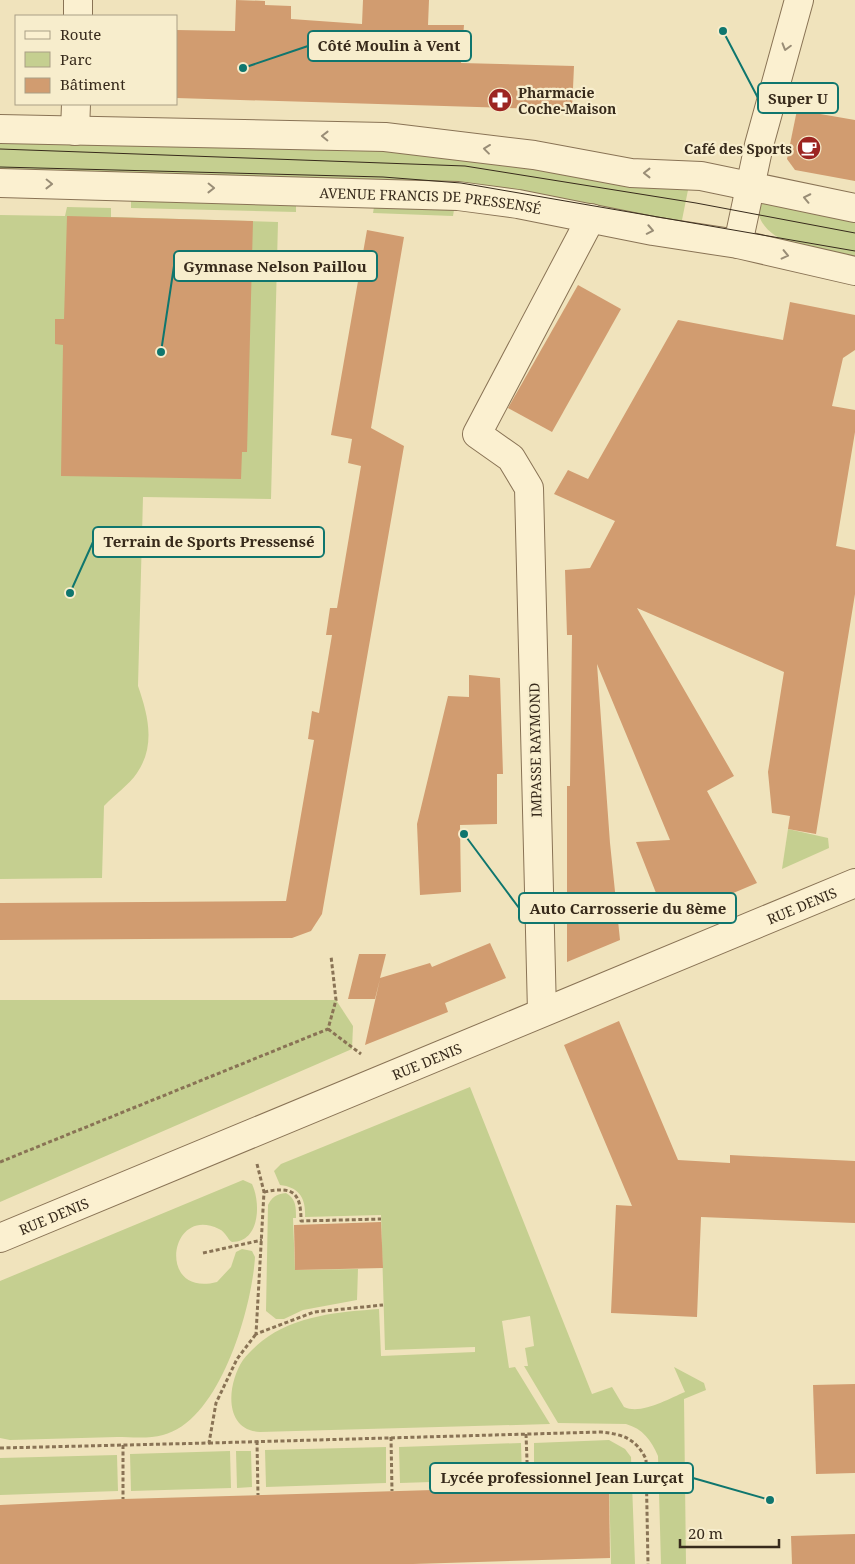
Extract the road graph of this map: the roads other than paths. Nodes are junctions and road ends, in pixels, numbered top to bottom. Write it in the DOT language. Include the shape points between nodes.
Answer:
graph roads {
  1 [pos="78,0"];
  2 [pos="799,0"];
  3 [pos="78,15"];
  4 [pos="76,105"];
  5 [pos="0,129"];
  6 [pos="75,131"];
  7 [pos="0,183"];
  8 [pos="750,186"];
  9 [pos="855,208"];
  10 [pos="591,218"];
  11 [pos="738,244"];
  12 [pos="855,271"];
  13 [pos="855,882"];
  14 [pos="542,1012"];
  15 [pos="0,1238"];
  1 -- 3 [label="street"];
  2 -- 8 [label="street, one-way"];
  4 -- 6 [label="street"];
  5 -- 6 [label="street"];
  8 -- 6 [label="street, one-way" via="700,176 631,173 534,155 384,137"];
  7 -- 10 [label="street, AVENUE FRANCIS DE PRESSENSÉ, one-way" via="458,196"];
  9 -- 8 [label="street, one-way"];
  8 -- 11 [label="street"];
  10 -- 11 [label="street, AVENUE FRANCIS DE PRESSENSÉ, one-way"];
  10 -- 14 [label="street, IMPASSE RAYMOND" via="477,434 511,458 529,488"];
  11 -- 12 [label="street, AVENUE FRANCIS DE PRESSENSÉ, one-way"];
  13 -- 14 [label="street, RUE DENIS"];
  14 -- 15 [label="street, RUE DENIS"];
}
